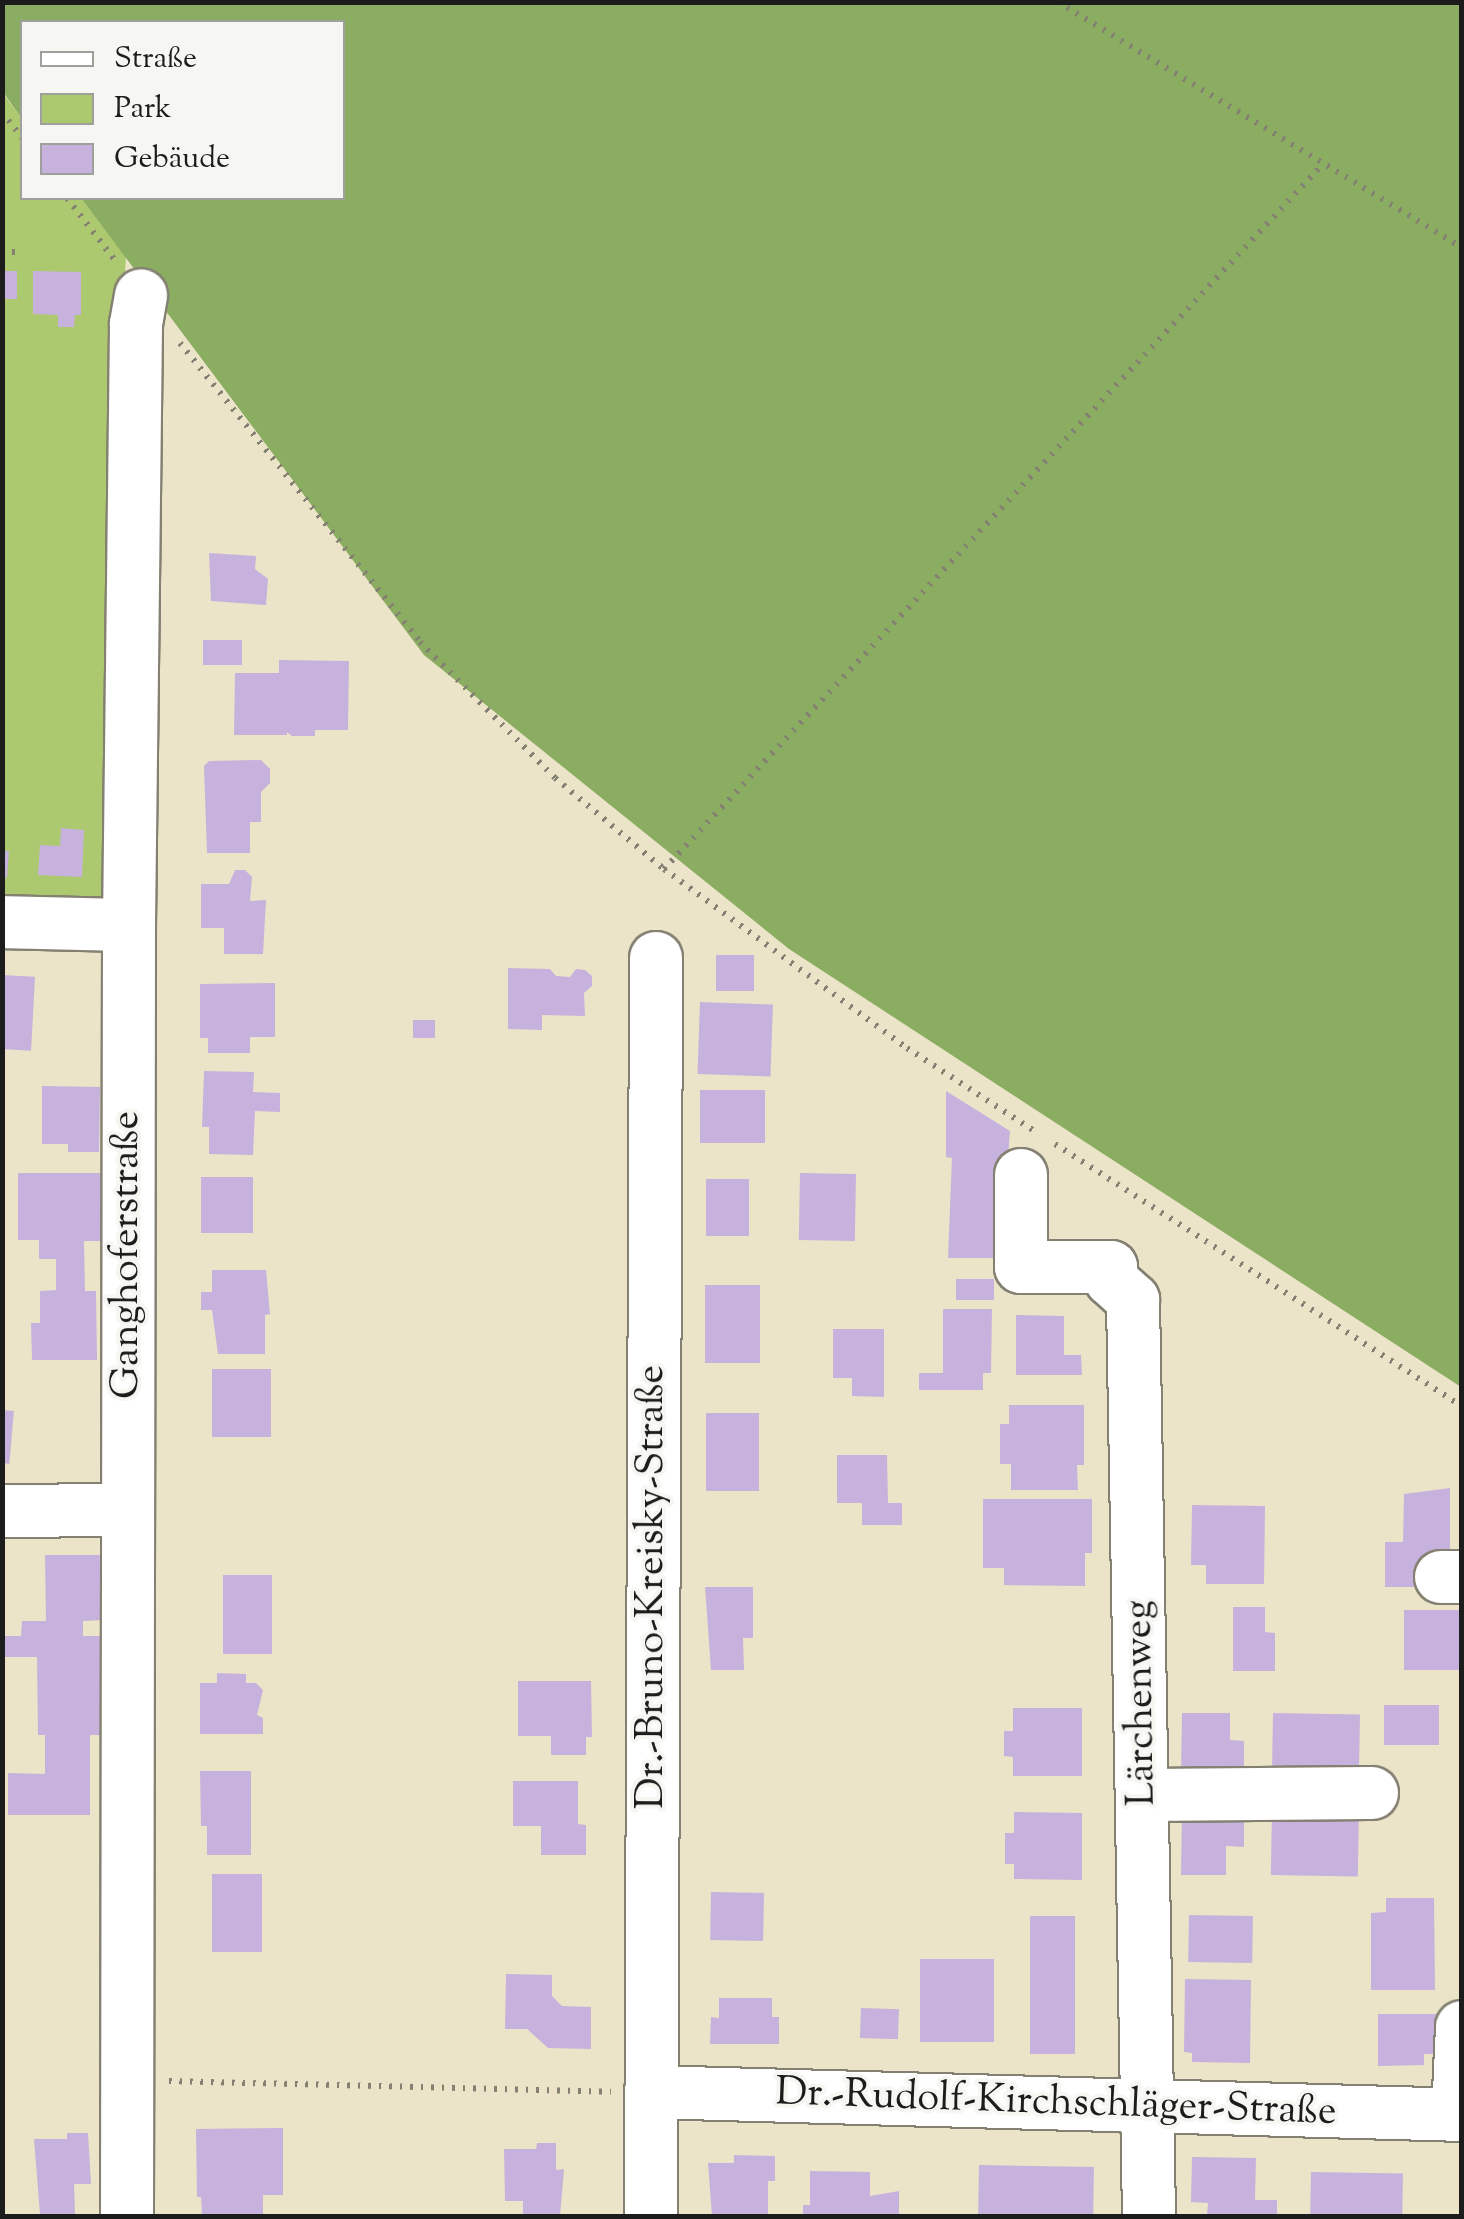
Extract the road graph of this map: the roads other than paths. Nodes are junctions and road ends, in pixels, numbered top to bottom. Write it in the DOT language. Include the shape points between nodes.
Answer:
graph roads {
  1 [pos="141,294"];
  2 [pos="2,922"];
  3 [pos="129,925"];
  4 [pos="656,958"];
  5 [pos="1021,1175"];
  6 [pos="128,1510"];
  7 [pos="2,1511"];
  8 [pos="1372,1794"];
  9 [pos="1144,1795"];
  10 [pos="1462,2027"];
  11 [pos="651,2092"];
  12 [pos="1150,2107"];
  13 [pos="1460,2115"];
  14 [pos="127,2216"];
  15 [pos="651,2216"];
  16 [pos="1149,2216"];
  1 -- 3 [label="street, Ganghoferstraße"];
  2 -- 3 [label="street"];
  3 -- 6 [label="street, Ganghoferstraße"];
  4 -- 11 [label="street, Dr.-Bruno-Kreisky-Straße"];
  5 -- 9 [label="street, Lärchenweg" via="1021,1267 1111,1267 1111,1280 1133,1300"];
  6 -- 7 [label="street"];
  6 -- 14 [label="street, Ganghoferstraße"];
  8 -- 9 [label="street"];
  9 -- 12 [label="street, Lärchenweg"];
  10 -- 13 [label="street"];
  11 -- 12 [label="street, Dr.-Rudolf-Kirchschläger-Straße"];
  11 -- 15 [label="street, Dr.-Bruno-Kreisky-Straße"];
  12 -- 13 [label="street, Dr.-Rudolf-Kirchschläger-Straße"];
  12 -- 16 [label="street, Lärchenweg"];
}
